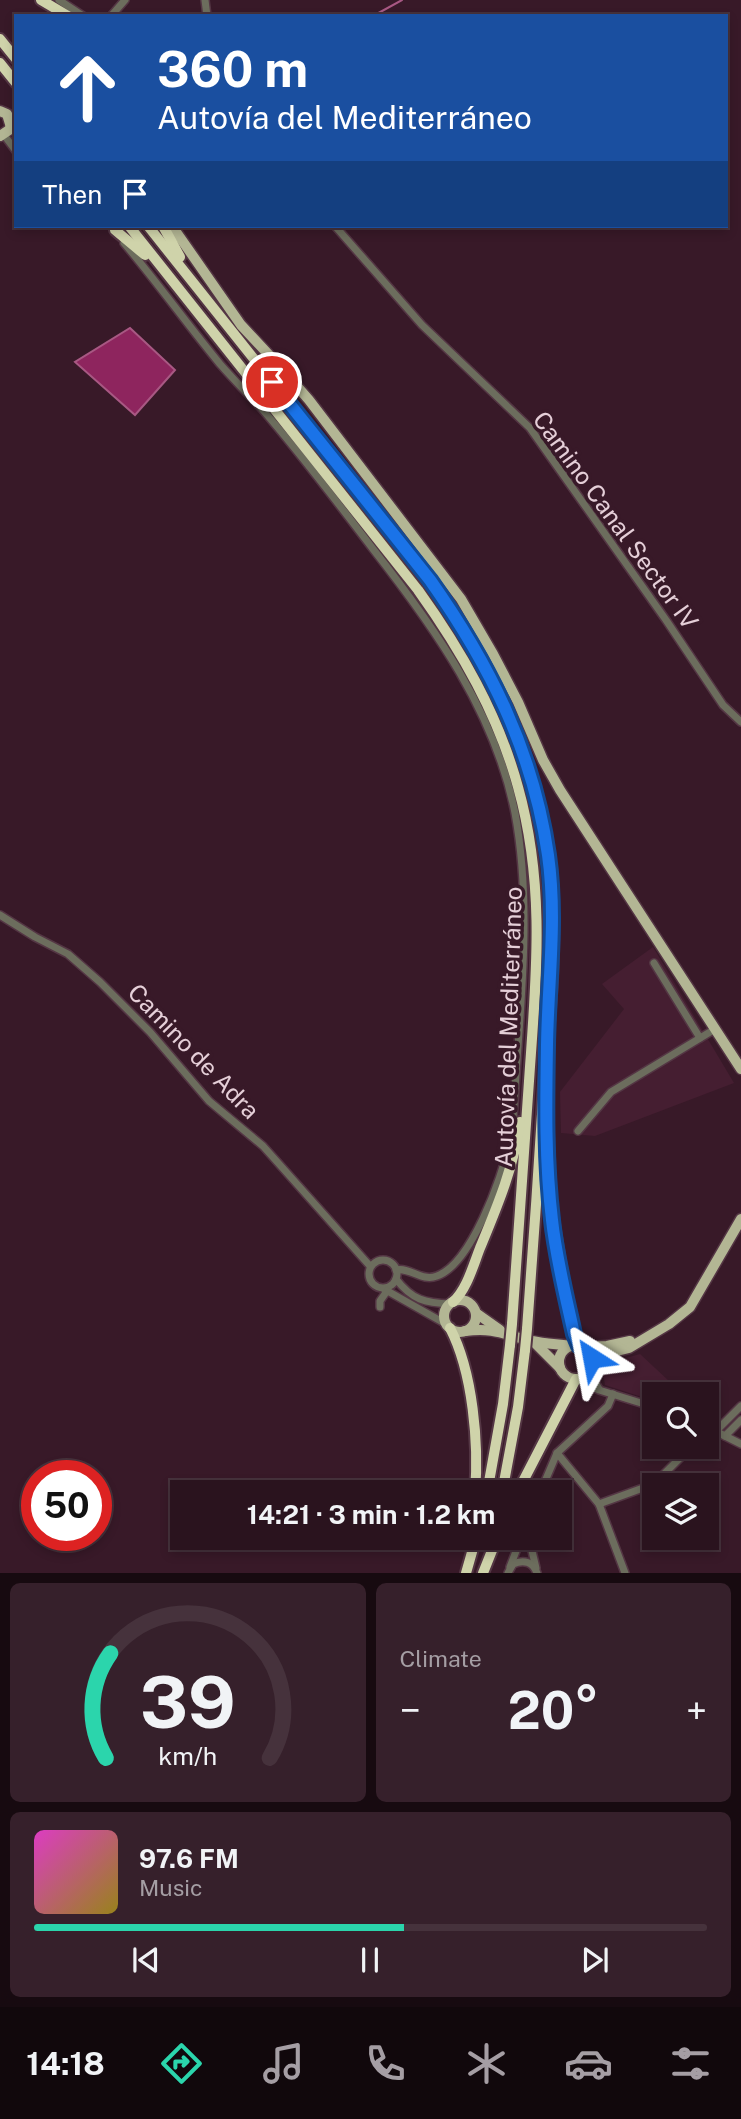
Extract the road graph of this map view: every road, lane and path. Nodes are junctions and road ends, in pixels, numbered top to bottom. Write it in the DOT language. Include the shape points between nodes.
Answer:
graph roads {
  1 [pos="41,0"];
  2 [pos="59,0"];
  3 [pos="125,0"];
  4 [pos="65,14"];
  5 [pos="80,14"];
  6 [pos="113,14"];
  7 [pos="0,39"];
  8 [pos="14,56"];
  9 [pos="0,63"];
  10 [pos="14,80"];
  11 [pos="2,111"];
  12 [pos="13,120"];
  13 [pos="2,136"];
  14 [pos="14,149"];
  15 [pos="111,228"];
  16 [pos="131,228"];
  17 [pos="150,228"];
  18 [pos="164,228"];
  19 [pos="173,228"];
  20 [pos="337,228"];
  21 [pos="177,286"];
  22 [pos="206,298"];
  23 [pos="741,722"];
  24 [pos="0,915"];
  25 [pos="654,963"];
  26 [pos="715,1029"];
  27 [pos="700,1038"];
  28 [pos="532,1040"];
  29 [pos="547,1041"];
  30 [pos="741,1069"];
  31 [pos="578,1131"];
  32 [pos="741,1219"];
  33 [pos="370,1266"];
  34 [pos="396,1274"];
  35 [pos="385,1290"];
  36 [pos="452,1303"];
  37 [pos="380,1307"];
  38 [pos="476,1313"];
  39 [pos="448,1326"];
  40 [pos="508,1328"];
  41 [pos="465,1331"];
  42 [pos="651,1335"];
  43 [pos="534,1342"];
  44 [pos="578,1346"];
  45 [pos="560,1368"];
  46 [pos="591,1368"];
  47 [pos="576,1379"];
  48 [pos="599,1390"];
  49 [pos="613,1394"];
  50 [pos="642,1403"];
  51 [pos="741,1406"];
  52 [pos="741,1420"];
  53 [pos="719,1423"];
  54 [pos="719,1434"];
  55 [pos="725,1436"];
  56 [pos="741,1444"];
  57 [pos="557,1453"];
  58 [pos="679,1459"];
  59 [pos="475,1480"];
  60 [pos="488,1480"];
  61 [pos="504,1480"];
  62 [pos="524,1480"];
  63 [pos="546,1480"];
  64 [pos="599,1504"];
  65 [pos="467,1550"];
  66 [pos="472,1550"];
  67 [pos="488,1550"];
  68 [pos="492,1550"];
  69 [pos="517,1550"];
  70 [pos="531,1550"];
  71 [pos="509,1570"];
  72 [pos="537,1571"];
  73 [pos="464,1573"];
  74 [pos="483,1573"];
  75 [pos="625,1573"];
  1 -- 4 [label="highway"];
  2 -- 5 [label="street"];
  3 -- 6 [label="street"];
  7 -- 8 [label="highway"];
  9 -- 10 [label="highway"];
  11 -- 12 [label="main road"];
  12 -- 13 [label="main road"];
  13 -- 14 [label="street"];
  15 -- 21 [label="highway"];
  15 -- 34 [label="street" via="306,462 423,613 488,727 514,809 525,899 524,971 509,1143 488,1207 454,1266 429,1278 405,1269"];
  16 -- 21 [label="highway, Autovía del Mediterráneo"];
  17 -- 22 [label="highway, Autovía del Mediterráneo"];
  18 -- 22 [label="highway"];
  19 -- 26 [label="main road" via="241,325 309,400 461,599 560,790"];
  20 -- 23 [label="street, Camino Canal Sector IV" via="422,325 530,429 723,705"];
  21 -- 28 [label="highway, Autovía del Mediterráneo" via="418,590 489,706 518,787 532,855 538,917"];
  22 -- 29 [label="highway, Autovía del Mediterráneo" via="430,580 470,640 515,728 533,783 547,852 553,917"];
  24 -- 33 [label="street, Camino de Adra" via="68,954 100,982 209,1101 263,1146"];
  25 -- 27 [label="street"];
  26 -- 27 [label="street"];
  26 -- 30 [label="main road"];
  27 -- 31 [label="street" via="611,1093"];
  28 -- 36 [label="highway" via="512,1166 475,1261"];
  28 -- 40 [label="highway, Autovía del Mediterráneo"];
  29 -- 44 [label="highway" via="552,1222"];
  29 -- 61 [label="highway, Autovía del Mediterráneo, bridge" via="525,1350"];
  32 -- 42 [label="main road" via="690,1307"];
  33 -- 34 [label="street" via="382,1260 391,1262"];
  33 -- 35 [label="street" via="371,1283"];
  34 -- 35 [label="street"];
  34 -- 36 [label="street" via="404,1289 417,1298 427,1303"];
  35 -- 37 [label="street"];
  35 -- 39 [label="street"];
  36 -- 38 [label="main road" via="467,1302"];
  36 -- 39 [label="main road" via="446,1311"];
  38 -- 40 [label="main road"];
  38 -- 41 [label="main road" via="473,1326"];
  39 -- 41 [label="main road"];
  39 -- 59 [label="highway" via="465,1364 476,1446"];
  40 -- 41 [label="main road"];
  40 -- 43 [label="main road"];
  40 -- 60 [label="highway, Autovía del Mediterráneo, bridge" via="503,1404"];
  42 -- 44 [label="main road" via="607,1346"];
  42 -- 46 [label="main road" via="629,1348 605,1354"];
  43 -- 44 [label="main road"];
  43 -- 45 [label="main road"];
  44 -- 45 [label="main road" via="563,1352"];
  44 -- 46 [label="main road" via="590,1353"];
  45 -- 47 [label="main road"];
  46 -- 47 [label="main road"];
  46 -- 48 [label="street"];
  47 -- 48 [label="street"];
  47 -- 62 [label="highway"];
  48 -- 49 [label="street"];
  49 -- 50 [label="street"];
  49 -- 57 [label="street" via="608,1406"];
  51 -- 53 [label="street"];
  52 -- 55 [label="street"];
  54 -- 55 [label="street"];
  55 -- 56 [label="street"];
  57 -- 63 [label="street"];
  57 -- 64 [label="street"];
  58 -- 64 [label="street" via="654,1484"];
  64 -- 75 [label="street"];
  65 -- 73 [label="highway"];
  66 -- 73 [label="highway"];
  67 -- 74 [label="highway"];
  68 -- 74 [label="highway"];
  69 -- 71 [label="street"];
  70 -- 72 [label="street"];
  71 -- 72 [label="street" via="523,1561"];
}
